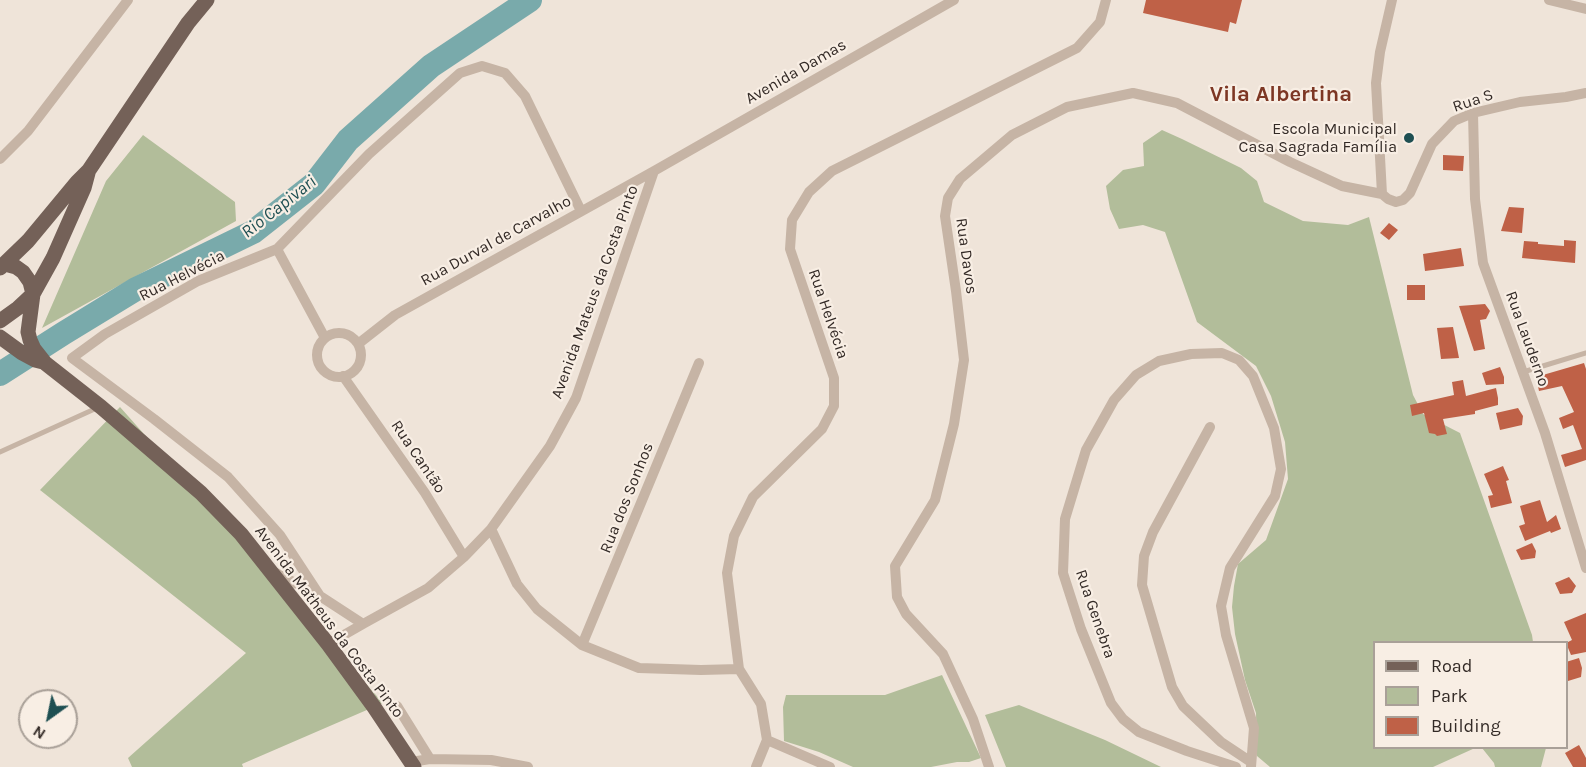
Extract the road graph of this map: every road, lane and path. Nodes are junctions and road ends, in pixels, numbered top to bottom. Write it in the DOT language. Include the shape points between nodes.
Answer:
graph roads {
  1 [pos="128,0"];
  2 [pos="207,0"];
  3 [pos="954,0"];
  4 [pos="1106,0"];
  5 [pos="1392,0"];
  6 [pos="1549,0"];
  7 [pos="1586,9"];
  8 [pos="1586,93"];
  9 [pos="1566,97"];
  10 [pos="1586,103"];
  11 [pos="1473,113"];
  12 [pos="0,159"];
  13 [pos="88,170"];
  14 [pos="654,171"];
  15 [pos="1382,194"];
  16 [pos="1396,202"];
  17 [pos="581,211"];
  18 [pos="278,249"];
  19 [pos="3,266"];
  20 [pos="33,294"];
  21 [pos="0,321"];
  22 [pos="325,338"];
  23 [pos="358,344"];
  24 [pos="27,353"];
  25 [pos="1586,353"];
  26 [pos="72,358"];
  27 [pos="699,363"];
  28 [pos="1523,372"];
  29 [pos="343,376"];
  30 [pos="101,406"];
  31 [pos="1210,427"];
  32 [pos="0,452"];
  33 [pos="491,529"];
  34 [pos="464,557"];
  35 [pos="1586,568"];
  36 [pos="270,570"];
  37 [pos="320,596"];
  38 [pos="363,624"];
  39 [pos="328,644"];
  40 [pos="582,645"];
  41 [pos="739,669"];
  42 [pos="397,706"];
  43 [pos="768,740"];
  44 [pos="430,759"];
  45 [pos="412,764"];
  46 [pos="1251,764"];
  47 [pos="528,767"];
  48 [pos="756,767"];
  49 [pos="830,767"];
  50 [pos="989,767"];
  51 [pos="1236,767"];
  1 -- 12 [label="street" via="28,131"];
  2 -- 13 [label="main road"];
  3 -- 14 [label="street, Avenida Damas"];
  4 -- 41 [label="street, Rua Helvécia" via="1100,22 1077,48 832,171 809,192 792,220 790,249 834,378 834,406 822,429 753,497 734,536 727,573"];
  5 -- 15 [label="street" via="1376,83"];
  6 -- 7 [label="street"];
  8 -- 9 [label="street, Rua S"];
  9 -- 10 [label="street"];
  9 -- 11 [label="street, Rua S"];
  11 -- 16 [label="street, Rua S" via="1454,121 1432,144 1410,193"];
  11 -- 28 [label="street, Rua Lauderno" via="1475,199 1483,262"];
  13 -- 19 [label="main road"];
  13 -- 20 [label="main road" via="53,258"];
  14 -- 17 [label="street, Rua Durval de Carvalho"];
  14 -- 33 [label="street, Avenida Mateus da Costa Pinto" via="576,398 550,446"];
  15 -- 16 [label="street, Rua Davos"];
  15 -- 50 [label="street, Rua Davos" via="1342,186 1177,103 1133,93 1067,107 1012,135 960,179 948,198 945,216 964,360 954,424 935,500 895,566 897,597 906,614 943,654 973,719"];
  17 -- 18 [label="street, Rua Helvécia" via="525,96 506,74 482,66 460,73 369,154"];
  17 -- 23 [label="street, Rua Durval de Carvalho" via="395,315"];
  18 -- 22 [label="street"];
  18 -- 26 [label="street, Rua Helvécia" via="198,281 105,334"];
  19 -- 20 [label="main road" via="23,272"];
  20 -- 21 [label="main road"];
  20 -- 24 [label="main road"];
  22 -- 23 [label="street" via="343,333"];
  22 -- 29 [label="street" via="317,352 321,368"];
  23 -- 29 [label="street" via="357,367"];
  24 -- 26 [label="street, Rua Helvécia"];
  24 -- 30 [label="main road, Avenida Matheus da Costa Pinto"];
  25 -- 28 [label="lane"];
  26 -- 37 [label="street" via="228,477 280,535"];
  27 -- 40 [label="street, Rua dos Sonhos"];
  28 -- 35 [label="street, Rua Lauderno"];
  29 -- 34 [label="street, Rua Cantão" via="425,493"];
  30 -- 32 [label="lane"];
  30 -- 36 [label="main road, Avenida Matheus da Costa Pinto" via="201,494"];
  31 -- 46 [label="street" via="1153,532 1144,556 1142,585 1172,687 1183,705 1221,742"];
  33 -- 34 [label="street, Avenida Mateus da Costa Pinto"];
  33 -- 40 [label="street" via="516,584 537,609"];
  34 -- 38 [label="street, Avenida Mateus da Costa Pinto" via="428,588"];
  36 -- 37 [label="street"];
  36 -- 39 [label="main road, Avenida Matheus da Costa Pinto"];
  37 -- 38 [label="street"];
  38 -- 39 [label="street, Avenida Mateus da Costa Pinto"];
  39 -- 45 [label="main road, Avenida Matheus da Costa Pinto"];
  40 -- 41 [label="street" via="639,668"];
  41 -- 43 [label="street, Rua Helvécia" via="761,704"];
  42 -- 44 [label="street"];
  43 -- 48 [label="street"];
  43 -- 49 [label="street"];
  44 -- 45 [label="street"];
  44 -- 47 [label="street" via="491,760"];
  46 -- 51 [label="street, Rua Genebra" via="1254,728 1221,606 1230,568 1275,496 1281,469 1274,428 1253,376 1239,360 1221,353 1191,354 1159,361 1136,375 1114,400 1086,450 1065,519 1063,573 1111,703 1123,719 1139,732"];
}
